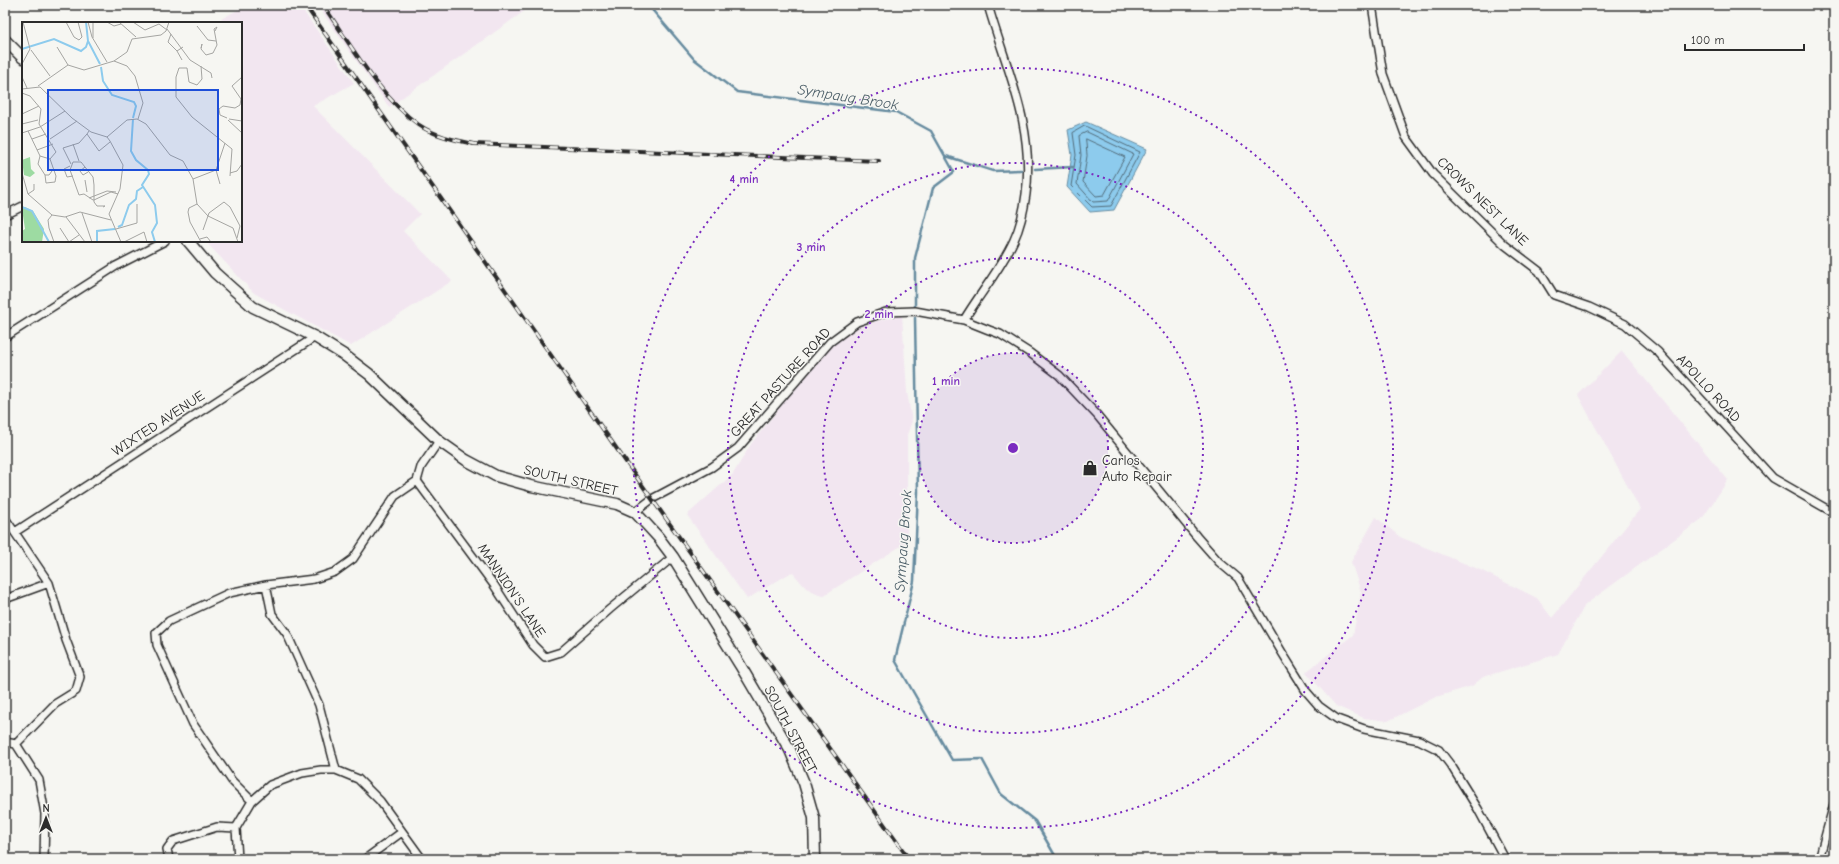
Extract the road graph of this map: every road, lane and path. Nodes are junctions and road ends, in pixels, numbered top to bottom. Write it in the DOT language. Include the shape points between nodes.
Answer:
graph roads {
  1 [pos="988,5"];
  2 [pos="1372,5"];
  3 [pos="5,40"];
  4 [pos="22,57"];
  5 [pos="22,206"];
  6 [pos="5,215"];
  7 [pos="163,242"];
  8 [pos="189,242"];
  9 [pos="1554,295"];
  10 [pos="964,320"];
  11 [pos="5,337"];
  12 [pos="315,337"];
  13 [pos="439,441"];
  14 [pos="417,481"];
  15 [pos="635,512"];
  16 [pos="1834,513"];
  17 [pos="5,518"];
  18 [pos="16,532"];
  19 [pos="673,557"];
  20 [pos="49,583"];
  21 [pos="266,585"];
  22 [pos="5,600"];
  23 [pos="5,742"];
  24 [pos="16,744"];
  25 [pos="336,770"];
  26 [pos="252,801"];
  27 [pos="1834,804"];
  28 [pos="236,828"];
  29 [pos="402,832"];
  30 [pos="815,858"];
  31 [pos="44,859"];
  32 [pos="169,859"];
  33 [pos="238,859"];
  34 [pos="364,859"];
  35 [pos="422,859"];
  36 [pos="1505,859"];
  37 [pos="1819,859"];
  1 -- 10 [label="street" via="1024,121 1028,146 1028,179 1023,214 1015,240"];
  2 -- 9 [label="street, CROWS NEST LANE" via="1383,74 1406,137 1433,174 1504,244 1539,270"];
  3 -- 4 [label="main road"];
  5 -- 6 [label="street"];
  7 -- 11 [label="street" via="116,266"];
  8 -- 12 [label="main road, SOUTH STREET" via="215,273 254,307"];
  9 -- 16 [label="street, APOLLO ROAD" via="1589,307 1625,324 1658,352 1773,478"];
  10 -- 15 [label="street, GREAT PASTURE ROAD" via="915,311 886,312 857,322 830,342 738,448 699,474 652,499"];
  10 -- 36 [label="street, GREAT PASTURE ROAD" via="1000,334 1030,353 1060,375 1097,415 1218,562 1238,578 1302,684 1319,706 1337,719 1364,729 1419,740 1439,750 1478,809"];
  12 -- 13 [label="main road, SOUTH STREET" via="369,374"];
  12 -- 18 [label="street, WIXTED AVENUE"];
  13 -- 14 [label="street" via="421,467"];
  13 -- 15 [label="main road, SOUTH STREET" via="466,460 496,476 617,504"];
  14 -- 19 [label="street, MANNION'S LANE" via="490,579 533,645 545,656 561,652"];
  14 -- 21 [label="street" via="395,496 353,558 335,572 314,579"];
  15 -- 19 [label="main road, SOUTH STREET"];
  17 -- 18 [label="street"];
  18 -- 20 [label="street"];
  19 -- 30 [label="main road, SOUTH STREET" via="790,750 804,783 814,818"];
  20 -- 22 [label="street"];
  20 -- 24 [label="street" via="80,677 76,691 55,704"];
  21 -- 25 [label="street" via="272,614 287,634 319,705"];
  21 -- 26 [label="street" via="229,593 169,621 156,633 157,645 193,724 232,781"];
  23 -- 24 [label="street"];
  24 -- 31 [label="street" via="39,780 45,814"];
  25 -- 26 [label="street" via="302,773 270,785"];
  25 -- 29 [label="street" via="358,779 380,801"];
  26 -- 28 [label="street"];
  27 -- 37 [label="street"];
  28 -- 32 [label="street" via="217,827 173,841 167,849"];
  28 -- 33 [label="street"];
  29 -- 34 [label="street"];
  29 -- 35 [label="street"];
}
